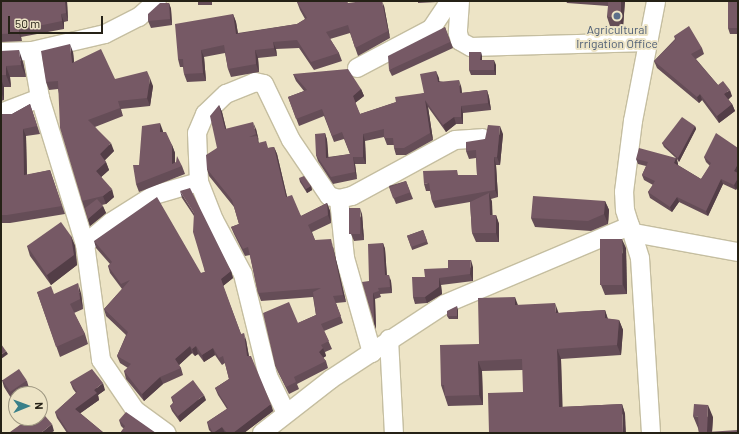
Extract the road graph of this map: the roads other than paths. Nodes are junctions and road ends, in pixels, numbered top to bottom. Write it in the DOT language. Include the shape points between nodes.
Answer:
graph roads {
  1 [pos="157,1"];
  2 [pos="450,1"];
  3 [pos="460,1"];
  4 [pos="656,1"];
  5 [pos="649,42"];
  6 [pos="32,51"];
  7 [pos="1,52"];
  8 [pos="357,68"];
  9 [pos="40,98"];
  10 [pos="1,113"];
  11 [pos="482,138"];
  12 [pos="199,182"];
  13 [pos="338,199"];
  14 [pos="632,229"];
  15 [pos="85,244"];
  16 [pos="738,252"];
  17 [pos="389,340"];
  18 [pos="372,353"];
  19 [pos="286,414"];
  20 [pos="167,433"];
  21 [pos="262,433"];
  22 [pos="394,433"];
  23 [pos="650,433"];
  1 -- 6 [label="street" via="139,18 105,34"];
  2 -- 8 [label="street" via="430,29"];
  3 -- 5 [label="street" via="458,33 460,41 471,48"];
  4 -- 5 [label="street"];
  5 -- 14 [label="street" via="624,192"];
  6 -- 7 [label="street"];
  6 -- 9 [label="street"];
  9 -- 10 [label="street"];
  9 -- 15 [label="street"];
  11 -- 13 [label="street" via="455,140 352,196"];
  12 -- 13 [label="street" via="197,133 205,114 226,94 260,82 321,185 330,196"];
  12 -- 15 [label="street" via="154,195 111,222"];
  12 -- 19 [label="street" via="214,220 243,274 264,364"];
  13 -- 18 [label="street" via="348,272"];
  14 -- 16 [label="street"];
  14 -- 17 [label="street" via="445,304"];
  14 -- 23 [label="street" via="640,258"];
  15 -- 20 [label="street" via="101,360 135,410"];
  17 -- 18 [label="street"];
  17 -- 22 [label="street"];
  18 -- 19 [label="street"];
  19 -- 21 [label="street"];
}
